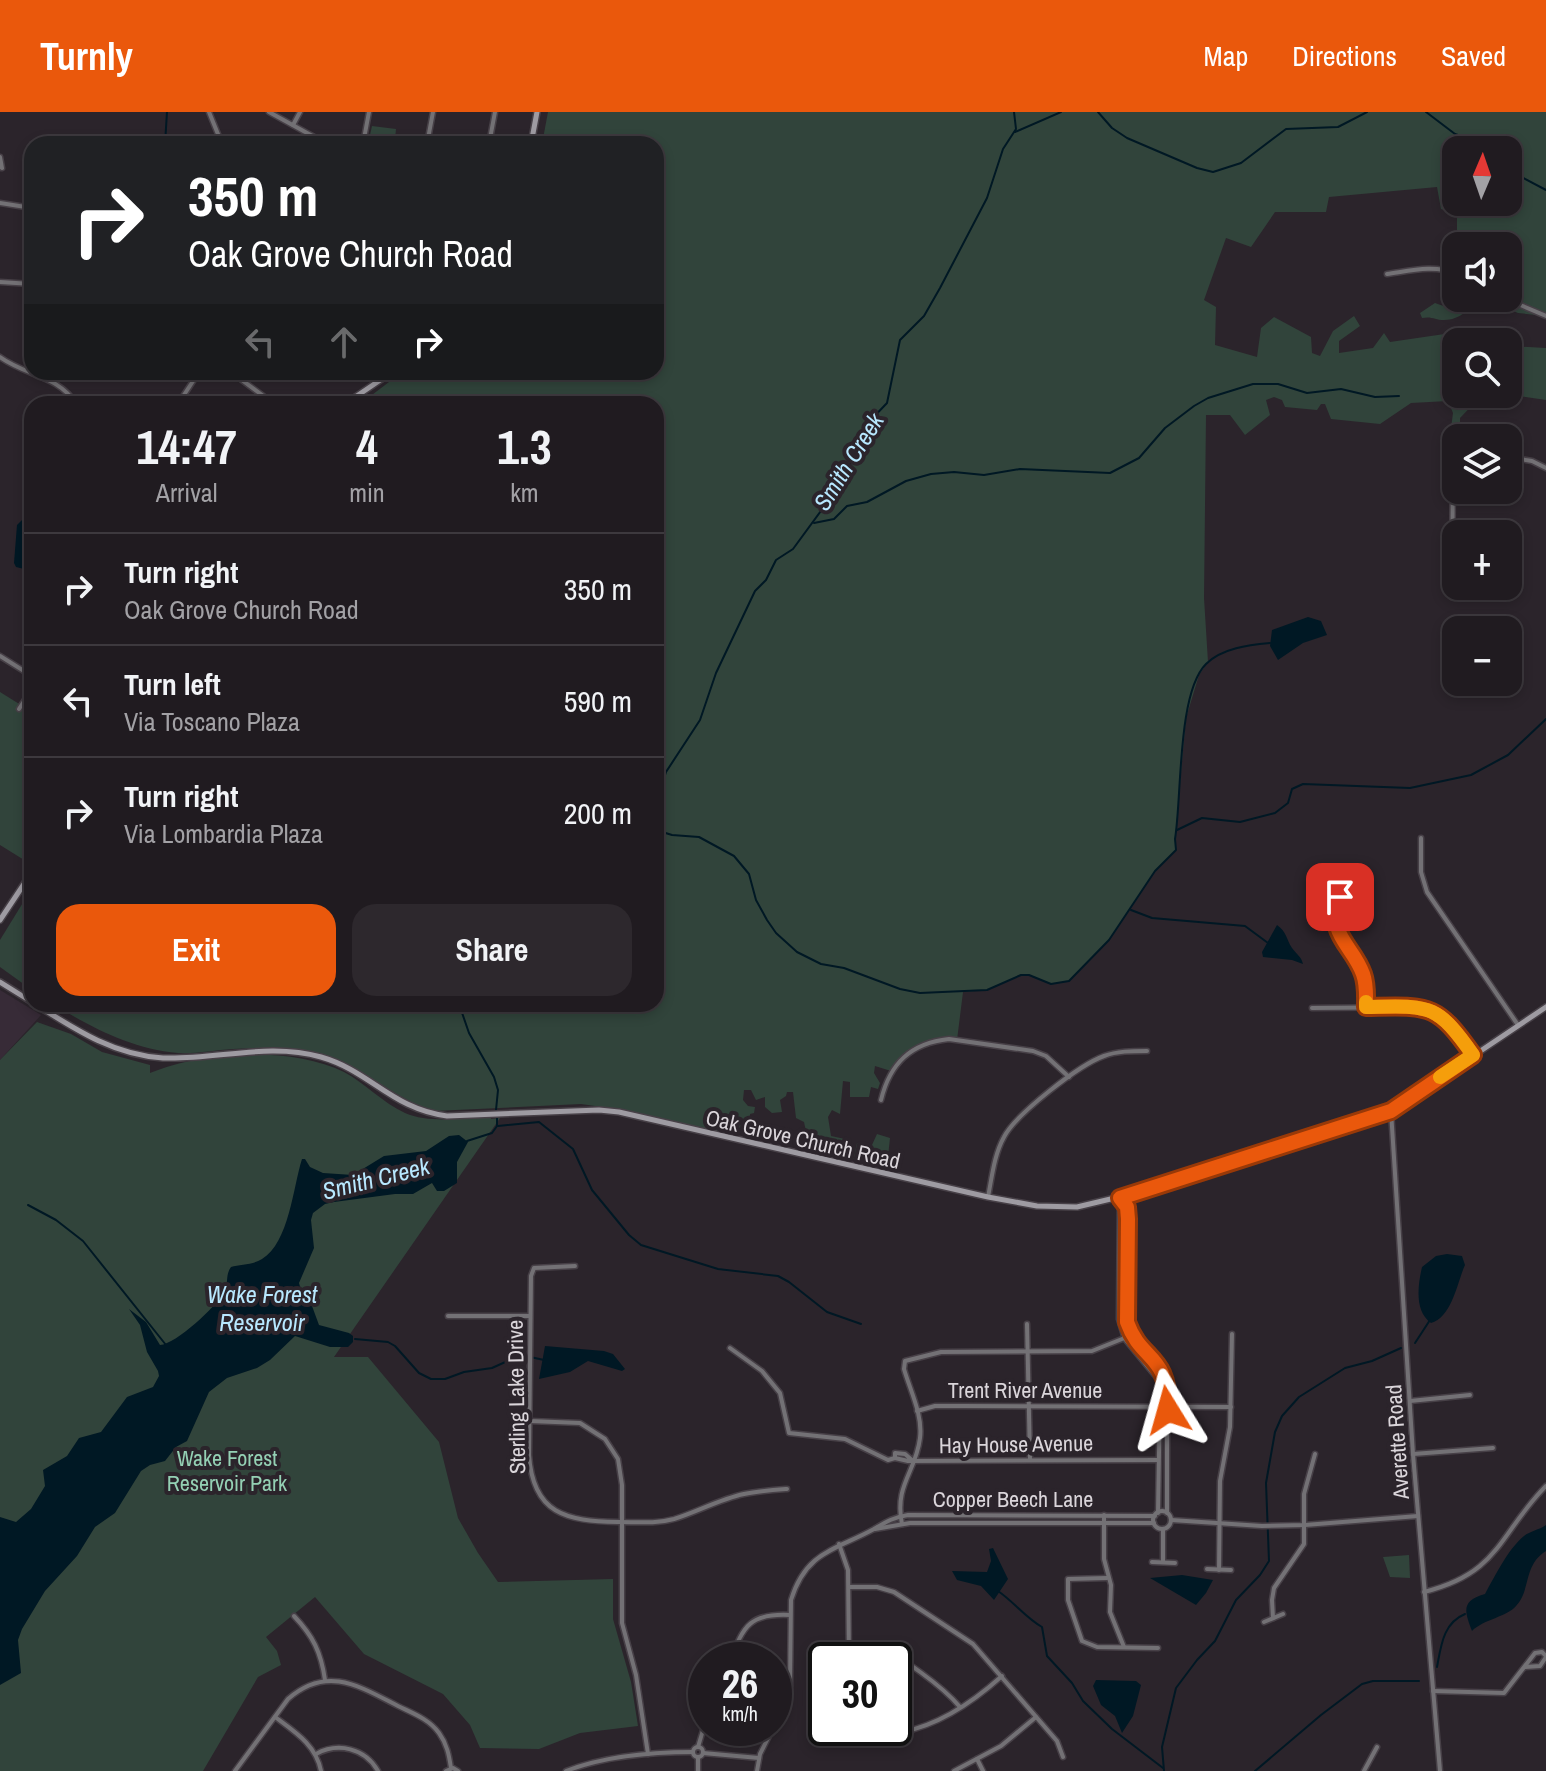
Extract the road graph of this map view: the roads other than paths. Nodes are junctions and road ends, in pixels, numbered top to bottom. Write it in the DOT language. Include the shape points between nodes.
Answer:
graph roads {
  1 [pos="209,112"];
  2 [pos="269,112"];
  3 [pos="300,112"];
  4 [pos="369,112"];
  5 [pos="433,112"];
  6 [pos="495,112"];
  7 [pos="537,112"];
  8 [pos="293,125"];
  9 [pos="219,136"];
  10 [pos="313,136"];
  11 [pos="364,136"];
  12 [pos="428,136"];
  13 [pos="490,136"];
  14 [pos="532,136"];
  15 [pos="0,157"];
  16 [pos="2,168"];
  17 [pos="0,203"];
  18 [pos="24,207"];
  19 [pos="1442,269"];
  20 [pos="1387,274"];
  21 [pos="0,282"];
  22 [pos="24,284"];
  23 [pos="1522,306"];
  24 [pos="1546,316"];
  25 [pos="0,357"];
  26 [pos="24,370"];
  27 [pos="50,380"];
  28 [pos="241,380"];
  29 [pos="380,380"];
  30 [pos="70,396"];
  31 [pos="261,396"];
  32 [pos="357,396"];
  33 [pos="1522,459"];
  34 [pos="1546,468"];
  35 [pos="0,656"];
  36 [pos="24,671"];
  37 [pos="24,701"];
  38 [pos="19,709"];
  39 [pos="1421,838"];
  40 [pos="24,884"];
  41 [pos="1340,897"];
  42 [pos="0,920"];
  43 [pos="0,982"];
  44 [pos="24,997"];
  45 [pos="1366,1007"];
  46 [pos="1546,1007"];
  47 [pos="1312,1008"];
  48 [pos="49,1012"];
  49 [pos="1518,1025"];
  50 [pos="1147,1051"];
  51 [pos="1473,1055"];
  52 [pos="1069,1077"];
  53 [pos="881,1100"];
  54 [pos="1391,1111"];
  55 [pos="988,1197"];
  56 [pos="1120,1198"];
  57 [pos="1120,1265"];
  58 [pos="1127,1265"];
  59 [pos="575,1266"];
  60 [pos="448,1316"];
  61 [pos="530,1316"];
  62 [pos="1027,1324"];
  63 [pos="1232,1334"];
  64 [pos="1132,1335"];
  65 [pos="1125,1339"];
  66 [pos="730,1348"];
  67 [pos="1028,1352"];
  68 [pos="1470,1395"];
  69 [pos="1410,1401"];
  70 [pos="1030,1406"];
  71 [pos="1160,1406"];
  72 [pos="1168,1406"];
  73 [pos="1231,1407"];
  74 [pos="917,1411"];
  75 [pos="530,1421"];
  76 [pos="1493,1448"];
  77 [pos="1315,1454"];
  78 [pos="1413,1454"];
  79 [pos="1030,1459"];
  80 [pos="1159,1460"];
  81 [pos="1167,1460"];
  82 [pos="913,1461"];
  83 [pos="1546,1486"];
  84 [pos="787,1489"];
  85 [pos="1167,1513"];
  86 [pos="1156,1514"];
  87 [pos="1104,1515"];
  88 [pos="900,1516"];
  89 [pos="1418,1516"];
  90 [pos="1171,1520"];
  91 [pos="622,1522"];
  92 [pos="1220,1522"];
  93 [pos="1104,1523"];
  94 [pos="1154,1523"];
  95 [pos="902,1524"];
  96 [pos="1305,1525"];
  97 [pos="875,1529"];
  98 [pos="1163,1529"];
  99 [pos="839,1544"];
  100 [pos="1152,1562"];
  101 [pos="1163,1562"];
  102 [pos="1175,1563"];
  103 [pos="1207,1569"];
  104 [pos="1219,1570"];
  105 [pos="1231,1570"];
  106 [pos="1107,1578"];
  107 [pos="849,1587"];
  108 [pos="1424,1592"];
  109 [pos="1283,1614"];
  110 [pos="790,1615"];
  111 [pos="294,1616"];
  112 [pos="1273,1618"];
  113 [pos="1264,1622"];
  114 [pos="737,1642"];
  115 [pos="790,1642"];
  116 [pos="849,1642"];
  117 [pos="1124,1647"];
  118 [pos="1158,1648"];
  119 [pos="1546,1656"];
  120 [pos="1525,1667"];
  121 [pos="912,1669"];
  122 [pos="1002,1676"];
  123 [pos="325,1681"];
  124 [pos="1433,1691"];
  125 [pos="960,1707"];
  126 [pos="275,1717"];
  127 [pos="1036,1717"];
  128 [pos="912,1729"];
  129 [pos="765,1746"];
  130 [pos="698,1747"];
  131 [pos="1377,1747"];
  132 [pos="693,1752"];
  133 [pos="316,1754"];
  134 [pos="648,1754"];
  135 [pos="700,1755"];
  136 [pos="1063,1757"];
  137 [pos="759,1758"];
  138 [pos="977,1759"];
  139 [pos="448,1770"];
  140 [pos="235,1771"];
  141 [pos="321,1771"];
  142 [pos="378,1771"];
  143 [pos="458,1771"];
  144 [pos="566,1771"];
  145 [pos="698,1771"];
  146 [pos="757,1771"];
  147 [pos="954,1771"];
  148 [pos="983,1771"];
  149 [pos="1365,1771"];
  150 [pos="1440,1771"];
  1 -- 9 [label="street"];
  2 -- 8 [label="street"];
  3 -- 8 [label="street"];
  4 -- 11 [label="street"];
  5 -- 12 [label="street"];
  6 -- 13 [label="street"];
  7 -- 14 [label="main road"];
  8 -- 10 [label="street"];
  15 -- 16 [label="street"];
  17 -- 18 [label="street"];
  19 -- 20 [label="street"];
  21 -- 22 [label="street"];
  23 -- 24 [label="street"];
  25 -- 26 [label="street"];
  27 -- 30 [label="street"];
  28 -- 31 [label="street"];
  29 -- 32 [label="main road"];
  33 -- 34 [label="street"];
  35 -- 36 [label="street"];
  37 -- 38 [label="street"];
  39 -- 49 [label="street" via="1427,892"];
  40 -- 42 [label="main road"];
  41 -- 45 [label="street" via="1335,908 1339,936 1363,974"];
  43 -- 44 [label="main road, Oak Grove Church Road"];
  45 -- 47 [label="street"];
  45 -- 51 [label="street" via="1422,1007 1439,1014"];
  46 -- 49 [label="main road, Oak Grove Church Road"];
  48 -- 55 [label="main road, Oak Grove Church Road" via="101,1043 141,1055 293,1052 332,1061 400,1103 433,1114 619,1112"];
  49 -- 51 [label="main road, Oak Grove Church Road"];
  50 -- 52 [label="street" via="1102,1056"];
  51 -- 54 [label="main road, Oak Grove Church Road"];
  52 -- 53 [label="street" via="1033,1051 937,1040 901,1058"];
  52 -- 55 [label="street" via="1021,1115 1004,1136"];
  54 -- 56 [label="main road, Oak Grove Church Road"];
  54 -- 69 [label="street, Averette Road"];
  55 -- 56 [label="main road, Oak Grove Church Road" via="1059,1207"];
  56 -- 57 [label="street"];
  56 -- 58 [label="street" via="1127,1207"];
  57 -- 58 [label="street"];
  57 -- 65 [label="street" via="1119,1319"];
  58 -- 64 [label="street" via="1126,1315"];
  59 -- 61 [label="street, Sterling Lake Drive" via="534,1268"];
  60 -- 61 [label="street"];
  61 -- 75 [label="street, Sterling Lake Drive"];
  62 -- 67 [label="street"];
  63 -- 73 [label="street"];
  64 -- 65 [label="street"];
  64 -- 72 [label="street" via="1164,1374"];
  65 -- 67 [label="street" via="1092,1351"];
  65 -- 71 [label="street" via="1158,1379"];
  66 -- 82 [label="street, Hay House Avenue" via="762,1371 780,1393 789,1433 835,1437 888,1460 897,1452"];
  67 -- 70 [label="street"];
  67 -- 74 [label="street" via="941,1352 905,1361"];
  68 -- 69 [label="street"];
  69 -- 78 [label="street, Averette Road"];
  70 -- 71 [label="street, Trent River Avenue"];
  70 -- 74 [label="street, Trent River Avenue" via="935,1406"];
  70 -- 79 [label="street"];
  71 -- 72 [label="street, Trent River Avenue"];
  71 -- 80 [label="street"];
  72 -- 73 [label="street, Trent River Avenue"];
  72 -- 81 [label="street"];
  73 -- 92 [label="street"];
  74 -- 82 [label="street" via="920,1438"];
  75 -- 91 [label="street" via="580,1423 605,1439 621,1472"];
  75 -- 91 [label="street, Sterling Lake Drive" via="530,1471 544,1501 577,1520"];
  76 -- 78 [label="street"];
  77 -- 96 [label="street" via="1304,1494"];
  78 -- 89 [label="street, Averette Road"];
  79 -- 80 [label="street, Hay House Avenue"];
  79 -- 82 [label="street, Hay House Avenue"];
  80 -- 81 [label="street, Hay House Avenue"];
  80 -- 86 [label="street"];
  81 -- 85 [label="street"];
  82 -- 88 [label="street"];
  83 -- 108 [label="street" via="1483,1566 1449,1586"];
  84 -- 91 [label="street, Sterling Lake Drive" via="743,1494 672,1519"];
  85 -- 86 [label="street"];
  85 -- 90 [label="street"];
  86 -- 87 [label="street, Copper Beech Lane"];
  86 -- 94 [label="street"];
  87 -- 88 [label="street, Copper Beech Lane"];
  87 -- 93 [label="street"];
  88 -- 95 [label="street"];
  88 -- 97 [label="street, Copper Beech Lane"];
  89 -- 96 [label="street"];
  89 -- 108 [label="street, Averette Road"];
  90 -- 92 [label="street"];
  90 -- 98 [label="street"];
  91 -- 134 [label="street" via="622,1623 638,1683"];
  92 -- 96 [label="street"];
  92 -- 104 [label="street"];
  93 -- 94 [label="street, Copper Beech Lane"];
  93 -- 95 [label="street, Copper Beech Lane"];
  93 -- 106 [label="street"];
  94 -- 98 [label="street"];
  95 -- 97 [label="street, Copper Beech Lane"];
  96 -- 112 [label="street" via="1302,1550 1272,1594"];
  97 -- 99 [label="street, Copper Beech Lane"];
  98 -- 101 [label="street"];
  99 -- 107 [label="street"];
  99 -- 110 [label="street, Copper Beech Lane" via="800,1578"];
  100 -- 101 [label="street"];
  101 -- 102 [label="street"];
  103 -- 104 [label="street"];
  104 -- 105 [label="street"];
  106 -- 117 [label="street" via="1111,1619"];
  106 -- 117 [label="street" via="1068,1579 1068,1600 1082,1641"];
  107 -- 116 [label="street"];
  107 -- 122 [label="street" via="894,1592 973,1644"];
  108 -- 124 [label="street, Averette Road"];
  109 -- 112 [label="street"];
  110 -- 114 [label="street" via="767,1615 751,1622"];
  110 -- 115 [label="street, Copper Beech Lane"];
  111 -- 123 [label="street" via="316,1644"];
  112 -- 113 [label="street"];
  117 -- 118 [label="street"];
  119 -- 120 [label="street" via="1540,1666"];
  119 -- 120 [label="street" via="1535,1653"];
  120 -- 124 [label="street" via="1504,1693"];
  121 -- 125 [label="street"];
  122 -- 125 [label="street"];
  122 -- 127 [label="street"];
  123 -- 126 [label="street" via="299,1690"];
  123 -- 139 [label="street" via="357,1685 428,1721 448,1749"];
  124 -- 150 [label="street, Averette Road"];
  125 -- 128 [label="street"];
  126 -- 133 [label="street"];
  126 -- 140 [label="street"];
  127 -- 136 [label="street"];
  127 -- 138 [label="street"];
  129 -- 137 [label="street, Copper Beech Lane"];
  130 -- 132 [label="street"];
  130 -- 135 [label="street"];
  131 -- 149 [label="street"];
  132 -- 134 [label="street"];
  132 -- 135 [label="street"];
  133 -- 141 [label="street"];
  133 -- 142 [label="street" via="347,1748 367,1757"];
  134 -- 144 [label="street"];
  135 -- 137 [label="street"];
  135 -- 145 [label="street"];
  137 -- 146 [label="street, Copper Beech Lane"];
  138 -- 147 [label="street"];
  138 -- 148 [label="street"];
  139 -- 143 [label="street"];
}
